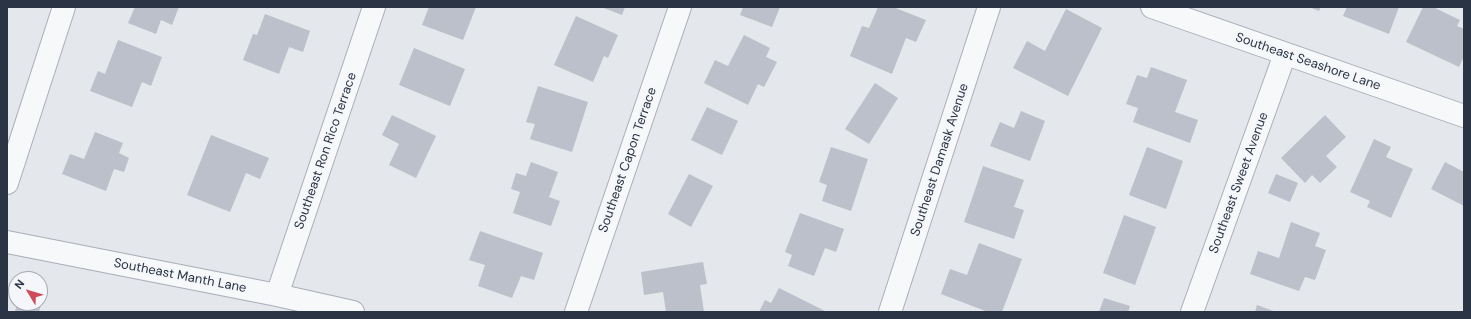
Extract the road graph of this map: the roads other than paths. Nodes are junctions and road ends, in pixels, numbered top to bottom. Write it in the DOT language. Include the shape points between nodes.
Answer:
graph roads {
  1 [pos="64,7"];
  2 [pos="374,7"];
  3 [pos="680,7"];
  4 [pos="989,7"];
  5 [pos="1152,7"];
  6 [pos="1285,54"];
  7 [pos="1464,116"];
  8 [pos="7,183"];
  9 [pos="7,242"];
  10 [pos="277,295"];
  11 [pos="353,312"];
  12 [pos="576,312"];
  13 [pos="890,312"];
  14 [pos="1192,312"];
  1 -- 8 [label="street"];
  2 -- 10 [label="street, Southeast Ron Rico Terrace"];
  3 -- 12 [label="street, Southeast Capon Terrace"];
  4 -- 13 [label="street, Southeast Damask Avenue"];
  5 -- 6 [label="street, Southeast Seashore Lane"];
  6 -- 7 [label="street, Southeast Seashore Lane"];
  6 -- 14 [label="street, Southeast Sweet Avenue"];
  9 -- 10 [label="street, Southeast Manth Lane"];
  10 -- 11 [label="street, Southeast Manth Lane"];
}
